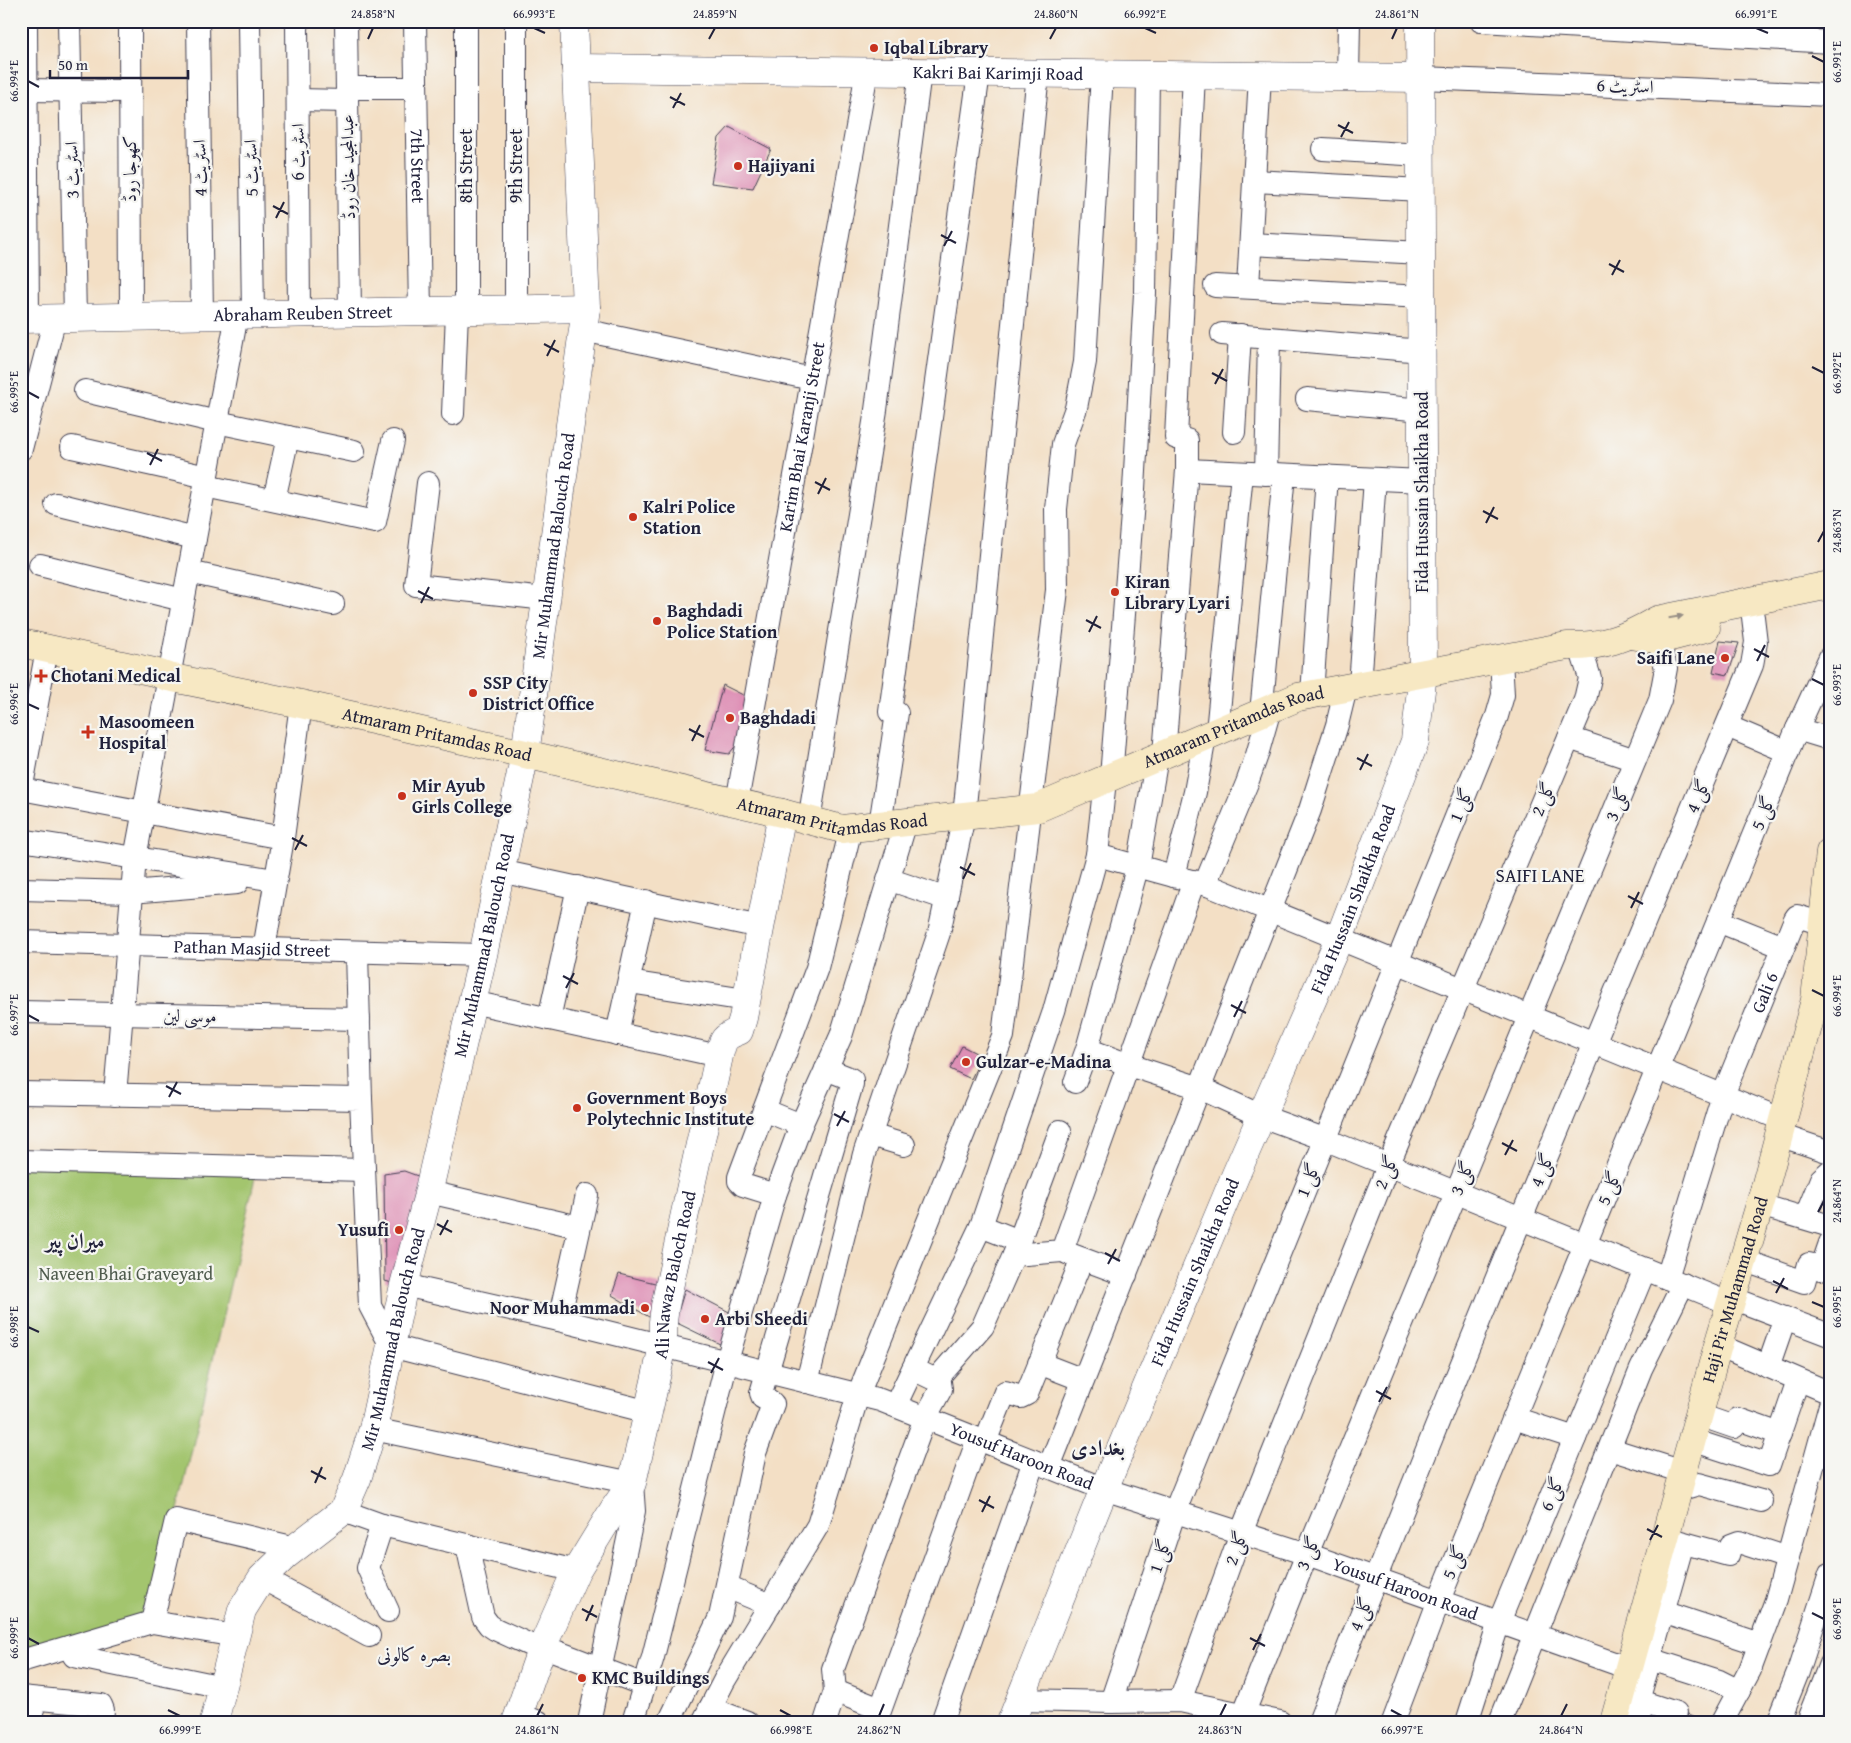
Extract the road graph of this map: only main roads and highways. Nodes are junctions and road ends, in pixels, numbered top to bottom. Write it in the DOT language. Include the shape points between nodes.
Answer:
graph roads {
  1 [pos="1830,585"];
  2 [pos="1830,601"];
  3 [pos="1632,635"];
  4 [pos="34,646"];
  5 [pos="1830,852"];
  6 [pos="1825,914"];
  7 [pos="1822,1002"];
  8 [pos="1635,1705"];
  9 [pos="1614,1722"];
  3 -- 1 [label="main road, Atmaram Pritamdas Road, one-way" via="1657,620"];
  2 -- 3 [label="main road, Atmaram Pritamdas Road" via="1659,640"];
  3 -- 4 [label="main road, Atmaram Pritamdas Road" via="1602,644 1567,646 1298,697 1038,808 851,828"];
  5 -- 6 [label="main road, Haji Pir Muhammad Road"];
  6 -- 7 [label="main road, Haji Pir Muhammad Road"];
  7 -- 8 [label="main road, Haji Pir Muhammad Road" via="1781,1128 1695,1428 1681,1481 1674,1540 1639,1663"];
  8 -- 9 [label="main road, Haji Pir Muhammad Road"];
}
